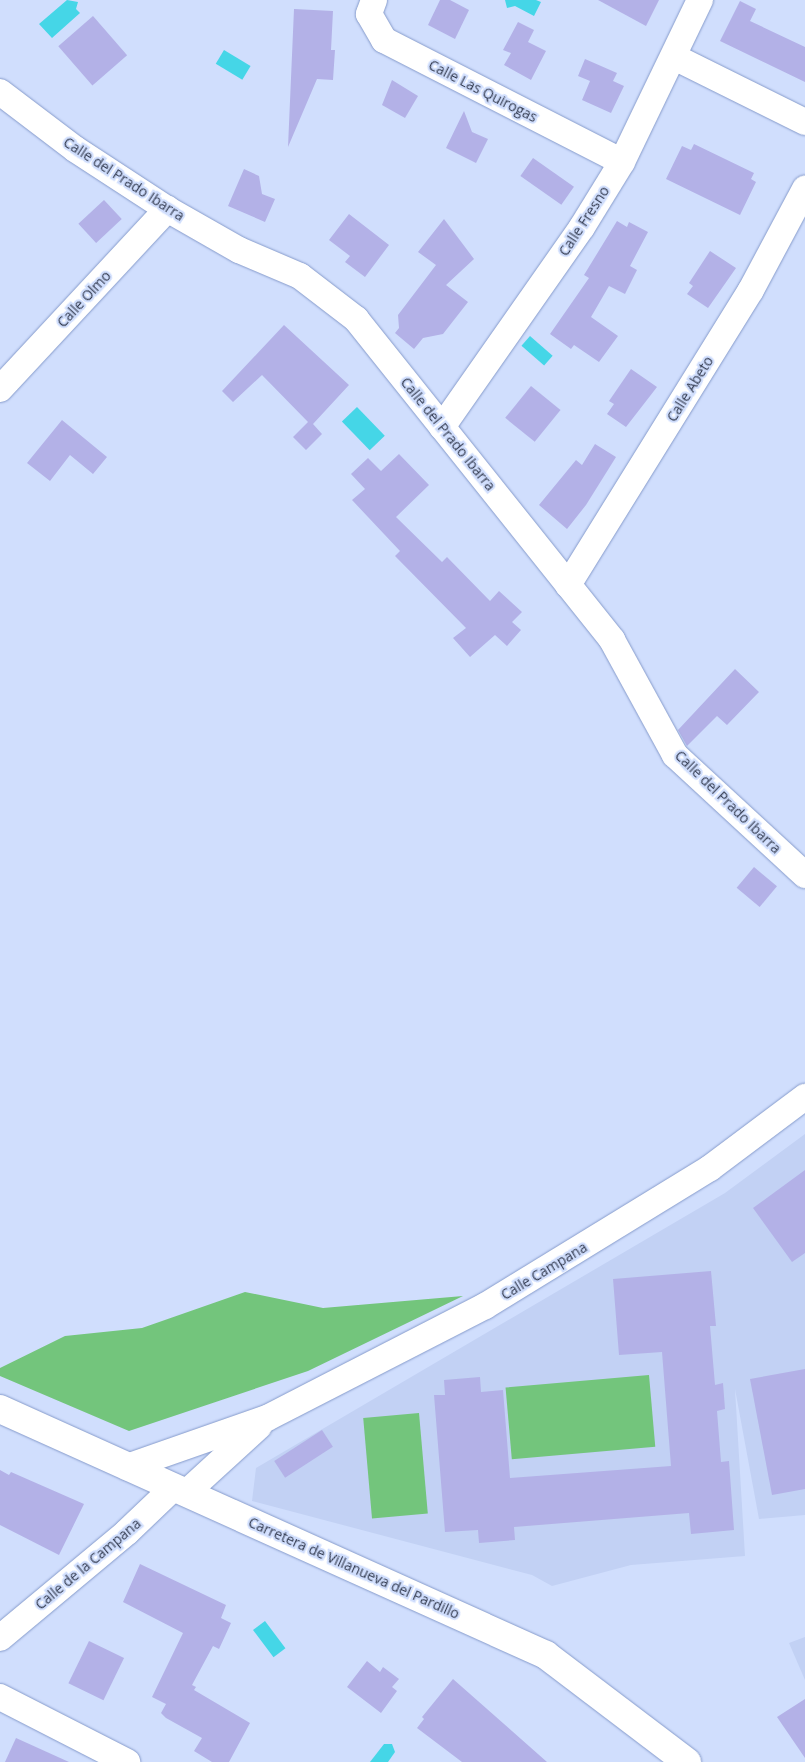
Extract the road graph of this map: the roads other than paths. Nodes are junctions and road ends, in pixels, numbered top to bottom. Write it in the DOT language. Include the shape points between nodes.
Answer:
graph roads {
  1 [pos="374,0"];
  2 [pos="700,0"];
  3 [pos="674,57"];
  4 [pos="0,92"];
  5 [pos="805,122"];
  6 [pos="622,162"];
  7 [pos="805,189"];
  8 [pos="167,209"];
  9 [pos="0,390"];
  10 [pos="442,427"];
  11 [pos="568,585"];
  12 [pos="805,875"];
  13 [pos="805,1097"];
  14 [pos="0,1409"];
  15 [pos="267,1418"];
  16 [pos="127,1467"];
  17 [pos="180,1490"];
  18 [pos="0,1638"];
  19 [pos="0,1697"];
  20 [pos="126,1762"];
  21 [pos="687,1762"];
  1 -- 6 [label="street, Calle Las Quirogas" via="369,14 384,40"];
  2 -- 3 [label="street, Calle Fresno"];
  3 -- 5 [label="street"];
  3 -- 6 [label="street, Calle Fresno"];
  4 -- 8 [label="street, Calle del Prado Ibarra" via="75,149"];
  6 -- 10 [label="street, Calle Fresno" via="582,227"];
  7 -- 11 [label="street, Calle Abeto" via="751,290"];
  8 -- 9 [label="street, Calle Olmo"];
  8 -- 10 [label="street, Calle del Prado Ibarra" via="239,250 300,276 356,319"];
  10 -- 11 [label="street, Calle del Prado Ibarra"];
  11 -- 12 [label="street, Calle del Prado Ibarra" via="612,640 676,755"];
  13 -- 15 [label="street, Calle Campana" via="710,1168 599,1238 485,1306"];
  14 -- 16 [label="street, Carretera de Villanueva del Pardillo"];
  15 -- 16 [label="street"];
  15 -- 17 [label="street, Calle de la Campana"];
  16 -- 17 [label="street, Carretera de Villanueva del Pardillo"];
  17 -- 18 [label="street, Calle de la Campana"];
  17 -- 21 [label="street, Carretera de Villanueva del Pardillo" via="546,1654"];
  19 -- 20 [label="street"];
}
